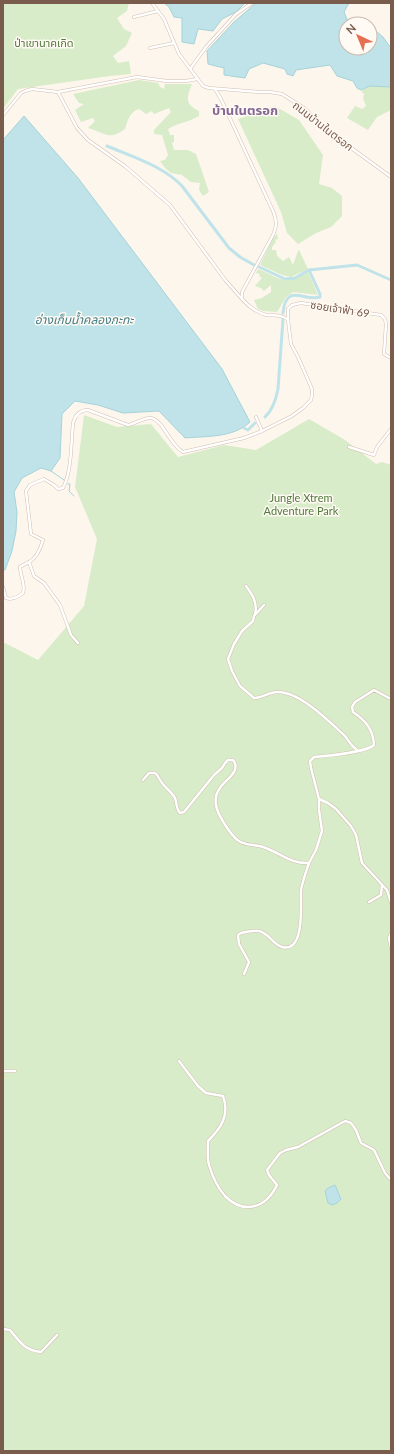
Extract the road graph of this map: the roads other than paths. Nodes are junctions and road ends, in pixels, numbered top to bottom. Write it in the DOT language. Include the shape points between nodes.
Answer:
graph roads {
  1 [pos="152,3"];
  2 [pos="252,3"];
  3 [pos="158,11"];
  4 [pos="134,17"];
  5 [pos="174,43"];
  6 [pos="150,48"];
  7 [pos="190,69"];
  8 [pos="197,79"];
  9 [pos="215,89"];
  10 [pos="58,92"];
  11 [pos="3,115"];
  12 [pos="391,177"];
  13 [pos="242,299"];
  14 [pos="288,320"];
  15 [pos="391,358"];
  16 [pos="256,417"];
  17 [pos="391,429"];
  18 [pos="262,431"];
  19 [pos="349,447"];
  20 [pos="29,562"];
  21 [pos="246,586"];
  22 [pos="3,587"];
  23 [pos="264,604"];
  24 [pos="254,616"];
  25 [pos="78,643"];
  26 [pos="391,699"];
  27 [pos="356,750"];
  28 [pos="143,780"];
  29 [pos="319,798"];
  30 [pos="309,863"];
  31 [pos="382,884"];
  32 [pos="369,902"];
  33 [pos="391,904"];
  34 [pos="391,933"];
  35 [pos="391,948"];
  36 [pos="244,974"];
  37 [pos="179,1061"];
  38 [pos="3,1071"];
  39 [pos="15,1071"];
  40 [pos="391,1180"];
  41 [pos="3,1329"];
  42 [pos="58,1335"];
  1 -- 3 [label="street, ถนนบ้านในตรอก"];
  2 -- 7 [label="street" via="236,14"];
  3 -- 4 [label="street"];
  3 -- 5 [label="street, ถนนบ้านในตรอก"];
  5 -- 6 [label="street"];
  5 -- 7 [label="street, ถนนบ้านในตรอก"];
  7 -- 8 [label="street, ถนนบ้านในตรอก"];
  8 -- 9 [label="street, ถนนบ้านในตรอก" via="203,86"];
  8 -- 10 [label="street" via="167,81 137,77"];
  9 -- 12 [label="street, ถนนบ้านในตรอก" via="282,94 304,108 339,139"];
  9 -- 13 [label="street" via="267,196 276,221 275,231 242,292"];
  10 -- 11 [label="street" via="36,89 25,91"];
  10 -- 13 [label="street" via="77,128 88,140 126,167 170,205"];
  13 -- 14 [label="street" via="257,312"];
  14 -- 15 [label="street, ซอยเจ้าฟ้า 69" via="288,309 301,303 381,315 386,324 384,354"];
  14 -- 18 [label="street" via="291,344 312,389 311,400 292,416"];
  16 -- 18 [label="street"];
  17 -- 19 [label="street" via="374,455"];
  18 -- 20 [label="street" via="244,438 183,452 152,418 128,425 94,411 84,410 75,416 68,475 63,488 58,489 44,479 30,485 26,491 31,534 43,540 41,548"];
  20 -- 22 [label="street" via="20,567 23,593 18,597 6,598"];
  20 -- 25 [label="street" via="34,576 44,583 60,605 71,634"];
  21 -- 24 [label="street" via="255,602"];
  23 -- 24 [label="street"];
  24 -- 27 [label="street" via="253,621 242,631 234,644 228,659 240,686 254,698 278,692 297,698 321,714"];
  26 -- 27 [label="street" via="374,690 352,707 353,712 368,723 374,736 372,747"];
  27 -- 29 [label="street" via="314,757 310,760"];
  28 -- 30 [label="street" via="149,773 159,776 176,800 180,813 184,812 225,762 233,760 236,768 220,788 215,799 216,809 231,833 238,841 263,846 282,857"];
  29 -- 30 [label="street" via="322,831"];
  29 -- 31 [label="street" via="336,809 351,826 357,839 362,863"];
  30 -- 36 [label="street" via="301,892 300,928 295,942 283,947 260,931 241,933 238,935 239,944 249,962"];
  31 -- 32 [label="street" via="381,895"];
  31 -- 33 [label="street" via="387,890"];
  34 -- 35 [label="street"];
  37 -- 40 [label="street" via="206,1093 223,1096 226,1110 222,1123 208,1140 209,1164 217,1184 226,1196 237,1204 250,1208 260,1205 273,1195 277,1185 267,1170 280,1153 298,1147 345,1121 351,1123 361,1143 374,1150"];
  38 -- 39 [label="street"];
  41 -- 42 [label="street" via="10,1330 22,1345 32,1351 41,1352"];
}
